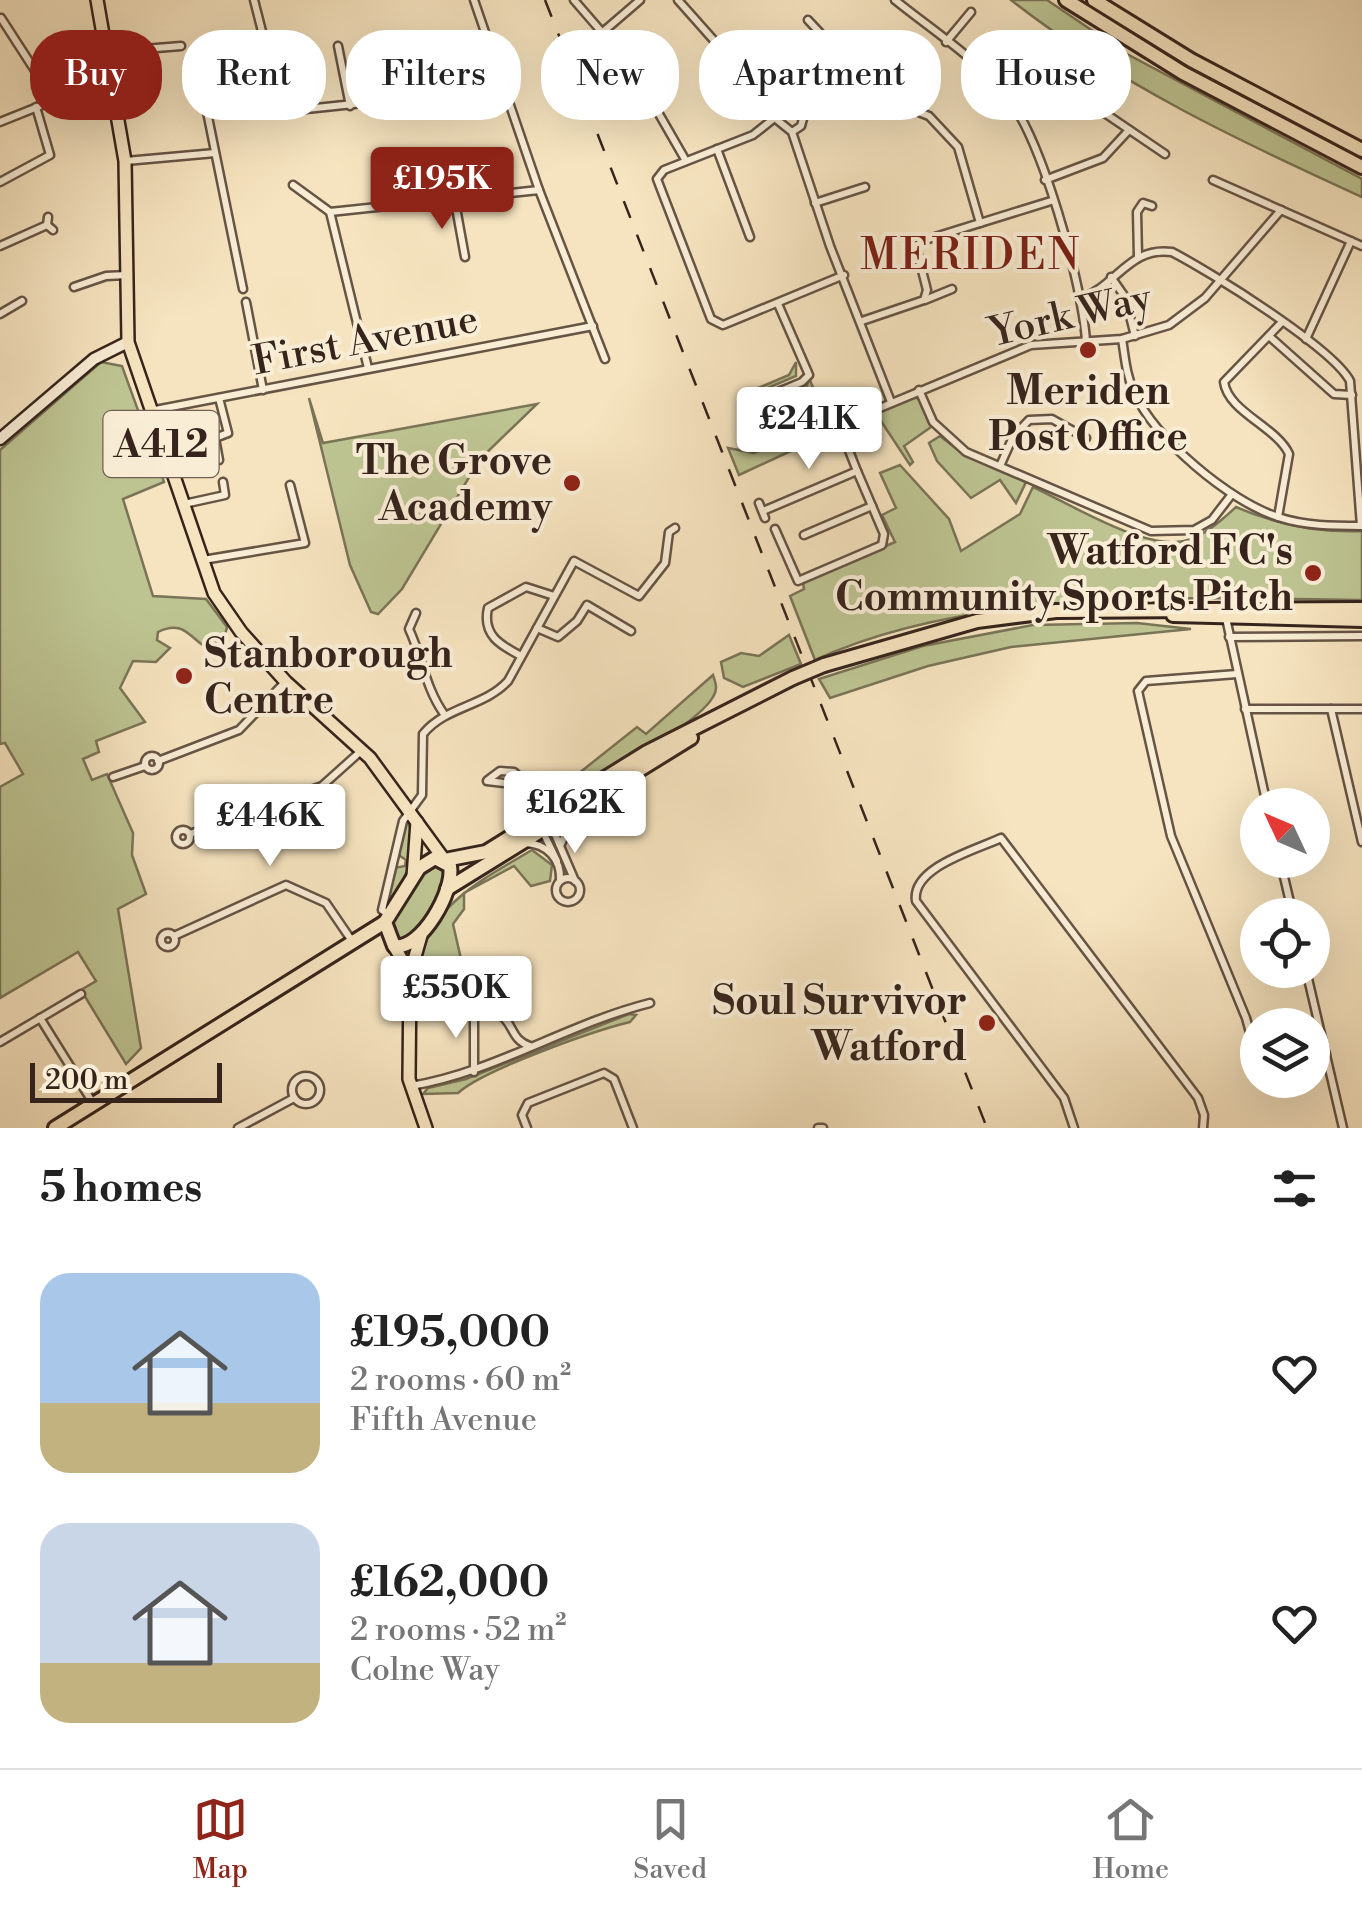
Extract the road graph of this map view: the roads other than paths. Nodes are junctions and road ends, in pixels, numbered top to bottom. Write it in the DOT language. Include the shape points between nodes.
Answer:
graph roads {
  1 [pos="96,0"];
  2 [pos="254,0"];
  3 [pos="474,0"];
  4 [pos="574,0"];
  5 [pos="640,0"];
  6 [pos="678,0"];
  7 [pos="895,0"];
  8 [pos="1066,0"];
  9 [pos="1094,0"];
  10 [pos="971,12"];
  11 [pos="2,18"];
  12 [pos="808,20"];
  13 [pos="102,30"];
  14 [pos="484,30"];
  15 [pos="603,30"];
  16 [pos="605,30"];
  17 [pos="705,30"];
  18 [pos="817,30"];
  19 [pos="946,42"];
  20 [pos="180,46"];
  21 [pos="338,46"];
  22 [pos="162,47"];
  23 [pos="30,62"];
  24 [pos="346,86"];
  25 [pos="346,106"];
  26 [pos="30,110"];
  27 [pos="40,120"];
  28 [pos="118,120"];
  29 [pos="209,120"];
  30 [pos="515,120"];
  31 [pos="663,120"];
  32 [pos="772,120"];
  33 [pos="803,120"];
  34 [pos="933,120"];
  35 [pos="1114,120"];
  36 [pos="0,122"];
  37 [pos="1129,130"];
  38 [pos="792,132"];
  39 [pos="717,149"];
  40 [pos="1362,150"];
  41 [pos="215,153"];
  42 [pos="1165,154"];
  43 [pos="124,161"];
  44 [pos="686,161"];
  45 [pos="1362,167"];
  46 [pos="1045,180"];
  47 [pos="1214,180"];
  48 [pos="0,182"];
  49 [pos="293,185"];
  50 [pos="865,187"];
  51 [pos="539,190"];
  52 [pos="1052,201"];
  53 [pos="455,202"];
  54 [pos="815,203"];
  55 [pos="1152,206"];
  56 [pos="1281,210"];
  57 [pos="330,212"];
  58 [pos="980,223"];
  59 [pos="50,224"];
  60 [pos="750,237"];
  61 [pos="1351,241"];
  62 [pos="0,246"];
  63 [pos="1362,246"];
  64 [pos="1138,256"];
  65 [pos="464,257"];
  66 [pos="128,275"];
  67 [pos="844,275"];
  68 [pos="1111,278"];
  69 [pos="1218,281"];
  70 [pos="74,288"];
  71 [pos="952,288"];
  72 [pos="243,289"];
  73 [pos="1082,298"];
  74 [pos="924,300"];
  75 [pos="22,301"];
  76 [pos="246,302"];
  77 [pos="778,304"];
  78 [pos="10,308"];
  79 [pos="0,314"];
  80 [pos="16,316"];
  81 [pos="862,321"];
  82 [pos="1280,324"];
  83 [pos="593,326"];
  84 [pos="1136,336"];
  85 [pos="1268,336"];
  86 [pos="1306,338"];
  87 [pos="1122,339"];
  88 [pos="1086,341"];
  89 [pos="128,342"];
  90 [pos="605,358"];
  91 [pos="368,368"];
  92 [pos="264,390"];
  93 [pos="919,390"];
  94 [pos="1352,396"];
  95 [pos="219,398"];
  96 [pos="754,402"];
  97 [pos="891,402"];
  98 [pos="149,411"];
  99 [pos="1086,438"];
  100 [pos="0,439"];
  101 [pos="209,460"];
  102 [pos="1000,466"];
  103 [pos="857,471"];
  104 [pos="222,482"];
  105 [pos="290,485"];
  106 [pos="1232,494"];
  107 [pos="759,503"];
  108 [pos="183,505"];
  109 [pos="872,506"];
  110 [pos="1278,517"];
  111 [pos="1362,526"];
  112 [pos="675,528"];
  113 [pos="776,529"];
  114 [pos="804,535"];
  115 [pos="202,560"];
  116 [pos="554,596"];
  117 [pos="1146,609"];
  118 [pos="1362,609"];
  119 [pos="416,613"];
  120 [pos="1226,618"];
  121 [pos="1362,620"];
  122 [pos="536,628"];
  123 [pos="631,632"];
  124 [pos="1362,636"];
  125 [pos="1229,637"];
  126 [pos="522,656"];
  127 [pos="1237,674"];
  128 [pos="286,682"];
  129 [pos="774,687"];
  130 [pos="1245,708"];
  131 [pos="1330,708"];
  132 [pos="1362,708"];
  133 [pos="444,714"];
  134 [pos="362,750"];
  135 [pos="112,778"];
  136 [pos="1263,788"];
  137 [pos="532,789"];
  138 [pos="524,800"];
  139 [pos="563,804"];
  140 [pos="580,806"];
  141 [pos="410,810"];
  142 [pos="417,822"];
  143 [pos="544,823"];
  144 [pos="190,834"];
  145 [pos="1362,842"];
  146 [pos="525,843"];
  147 [pos="561,844"];
  148 [pos="495,847"];
  149 [pos="444,859"];
  150 [pos="394,860"];
  151 [pos="557,860"];
  152 [pos="404,863"];
  153 [pos="413,877"];
  154 [pos="560,881"];
  155 [pos="576,881"];
  156 [pos="447,889"];
  157 [pos="388,919"];
  158 [pos="422,932"];
  159 [pos="174,936"];
  160 [pos="354,944"];
  161 [pos="393,945"];
  162 [pos="410,974"];
  163 [pos="81,994"];
  164 [pos="650,1003"];
  165 [pos="410,1006"];
  166 [pos="1242,1008"];
  167 [pos="474,1010"];
  168 [pos="40,1018"];
  169 [pos="512,1034"];
  170 [pos="0,1042"];
  171 [pos="530,1046"];
  172 [pos="507,1058"];
  173 [pos="1330,1071"];
  174 [pos="474,1072"];
  175 [pos="410,1086"];
  176 [pos="294,1098"];
  177 [pos="94,1104"];
  178 [pos="55,1128"];
  179 [pos="238,1128"];
  180 [pos="426,1128"];
  181 [pos="528,1128"];
  182 [pos="633,1128"];
  183 [pos="1074,1128"];
  184 [pos="1203,1128"];
  185 [pos="1343,1128"];
  1 -- 13 [label="main road, A412"];
  2 -- 25 [label="street" via="279,98 297,110"];
  3 -- 14 [label="street"];
  4 -- 15 [label="street"];
  5 -- 16 [label="street"];
  6 -- 17 [label="street"];
  7 -- 19 [label="street"];
  8 -- 45 [label="highway" via="1184,73"];
  9 -- 40 [label="highway"];
  10 -- 19 [label="street"];
  11 -- 23 [label="street"];
  12 -- 18 [label="street"];
  19 -- 46 [label="street" via="1011,101"];
  20 -- 22 [label="street"];
  21 -- 24 [label="street"];
  26 -- 36 [label="street"];
  27 -- 48 [label="street" via="50,156"];
  28 -- 43 [label="main road, A412"];
  29 -- 41 [label="street"];
  30 -- 51 [label="street"];
  31 -- 44 [label="street"];
  32 -- 38 [label="street"];
  32 -- 39 [label="street"];
  33 -- 38 [label="street"];
  34 -- 58 [label="street" via="958,147"];
  35 -- 37 [label="street"];
  37 -- 42 [label="street"];
  37 -- 46 [label="street" via="1103,158"];
  38 -- 54 [label="street"];
  39 -- 44 [label="street"];
  39 -- 60 [label="street"];
  41 -- 43 [label="street"];
  41 -- 72 [label="street"];
  43 -- 66 [label="main road, A412"];
  44 -- 77 [label="street" via="661,172 657,183 711,318 723,325"];
  46 -- 52 [label="street"];
  47 -- 56 [label="street"];
  49 -- 57 [label="street"];
  50 -- 54 [label="street"];
  51 -- 53 [label="street"];
  51 -- 83 [label="street"];
  52 -- 58 [label="street"];
  52 -- 73 [label="street"];
  53 -- 57 [label="street"];
  53 -- 65 [label="street"];
  54 -- 67 [label="street"];
  55 -- 64 [label="street" via="1140,204 1137,212"];
  56 -- 61 [label="street"];
  56 -- 69 [label="street, York Way"];
  57 -- 91 [label="street"];
  58 -- 74 [label="street" via="916,247"];
  59 -- 62 [label="street"];
  61 -- 63 [label="street"];
  61 -- 86 [label="street"];
  64 -- 68 [label="street"];
  64 -- 69 [label="street" via="1153,249 1172,252"];
  66 -- 70 [label="street"];
  66 -- 89 [label="main road, A412"];
  67 -- 77 [label="street"];
  67 -- 81 [label="street"];
  68 -- 73 [label="street"];
  68 -- 84 [label="street" via="1125,296"];
  69 -- 82 [label="street"];
  69 -- 84 [label="street, York Way" via="1183,316"];
  71 -- 74 [label="street"];
  73 -- 88 [label="street"];
  74 -- 81 [label="street"];
  75 -- 78 [label="street"];
  76 -- 92 [label="street"];
  77 -- 96 [label="street" via="809,375"];
  78 -- 79 [label="street"];
  78 -- 80 [label="street"];
  81 -- 97 [label="street"];
  82 -- 85 [label="street"];
  82 -- 86 [label="street"];
  83 -- 90 [label="street"];
  83 -- 91 [label="street, First Avenue"];
  84 -- 87 [label="street, York Way"];
  85 -- 94 [label="street" via="1334,394"];
  85 -- 110 [label="street" via="1224,388 1289,454"];
  86 -- 94 [label="street" via="1345,370"];
  87 -- 88 [label="street, York Way"];
  87 -- 106 [label="street" via="1143,409"];
  88 -- 93 [label="street, York Way" via="1032,345"];
  89 -- 98 [label="main road, A412"];
  89 -- 100 [label="street" via="100,354"];
  91 -- 92 [label="street, First Avenue"];
  92 -- 95 [label="street, First Avenue"];
  93 -- 97 [label="street, York Way"];
  93 -- 102 [label="street" via="949,440"];
  94 -- 111 [label="street"];
  95 -- 98 [label="street, First Avenue"];
  95 -- 101 [label="street" via="228,433 215,438 220,460"];
  97 -- 103 [label="street, York Way" via="838,427"];
  98 -- 108 [label="main road, A412"];
  99 -- 102 [label="street" via="1052,420 1029,420"];
  102 -- 106 [label="street" via="1152,531 1194,530 1212,520"];
  103 -- 107 [label="street" via="764,515"];
  103 -- 109 [label="street"];
  104 -- 108 [label="street" via="225,495"];
  105 -- 115 [label="street" via="305,543"];
  106 -- 110 [label="street"];
  108 -- 115 [label="main road, A412"];
  109 -- 113 [label="street" via="882,544 798,581"];
  109 -- 114 [label="street"];
  110 -- 111 [label="street"];
  112 -- 116 [label="street" via="665,563 639,596 574,561"];
  115 -- 128 [label="main road, A412" via="223,608"];
  116 -- 122 [label="street"];
  116 -- 126 [label="street" via="526,587 488,608 492,637"];
  117 -- 118 [label="highway"];
  117 -- 120 [label="highway"];
  117 -- 129 [label="highway, bridge" via="977,620 824,665"];
  119 -- 133 [label="street" via="409,629 424,660 426,689"];
  120 -- 121 [label="highway"];
  120 -- 125 [label="street"];
  122 -- 123 [label="street" via="558,637 587,605"];
  122 -- 126 [label="street"];
  124 -- 125 [label="street"];
  125 -- 127 [label="street"];
  126 -- 133 [label="street" via="496,693"];
  127 -- 130 [label="street"];
  127 -- 166 [label="street" via="1146,681 1138,691 1171,836"];
  128 -- 134 [label="main road, A412"];
  128 -- 135 [label="street" via="239,730 158,761 154,770 145,766"];
  129 -- 139 [label="highway"];
  129 -- 140 [label="highway"];
  130 -- 131 [label="street"];
  130 -- 136 [label="street"];
  131 -- 132 [label="street"];
  131 -- 145 [label="street"];
  133 -- 141 [label="street" via="422,738 423,791"];
  134 -- 141 [label="main road, A412"];
  134 -- 144 [label="street" via="322,786"];
  137 -- 138 [label="street" via="510,770 487,781 508,781"];
  137 -- 139 [label="street" via="546,802"];
  137 -- 143 [label="street"];
  138 -- 143 [label="street"];
  138 -- 148 [label="street" via="518,826"];
  139 -- 143 [label="highway"];
  140 -- 143 [label="highway"];
  140 -- 147 [label="street"];
  141 -- 142 [label="main road, A412"];
  141 -- 150 [label="street"];
  142 -- 149 [label="main road, A412"];
  142 -- 153 [label="main road"];
  143 -- 146 [label="highway"];
  143 -- 147 [label="street"];
  143 -- 148 [label="highway"];
  143 -- 151 [label="street"];
  146 -- 151 [label="street"];
  146 -- 156 [label="highway"];
  147 -- 155 [label="street"];
  148 -- 149 [label="highway" via="471,858"];
  149 -- 153 [label="highway" via="428,860"];
  149 -- 156 [label="highway" via="452,872"];
  150 -- 152 [label="street"];
  150 -- 157 [label="street" via="382,910"];
  151 -- 154 [label="street"];
  153 -- 157 [label="highway"];
  154 -- 155 [label="street"];
  154 -- 155 [label="street" via="556,894 567,902 580,894"];
  156 -- 158 [label="highway"];
  157 -- 160 [label="highway"];
  157 -- 161 [label="highway"];
  158 -- 161 [label="highway" via="409,945"];
  158 -- 162 [label="main road"];
  159 -- 160 [label="street" via="286,884 326,903"];
  160 -- 161 [label="highway"];
  160 -- 177 [label="highway"];
  161 -- 162 [label="main road"];
  162 -- 165 [label="main road"];
  163 -- 168 [label="street"];
  164 -- 171 [label="street"];
  165 -- 167 [label="street"];
  165 -- 175 [label="main road"];
  167 -- 169 [label="street" via="501,1015"];
  167 -- 174 [label="street"];
  168 -- 170 [label="street"];
  168 -- 177 [label="street"];
  169 -- 171 [label="street"];
  169 -- 172 [label="street"];
  171 -- 172 [label="street"];
  172 -- 174 [label="street"];
  173 -- 185 [label="street"];
  174 -- 175 [label="street"];
  175 -- 180 [label="main road"];
  176 -- 176 [label="street" via="298,1077 319,1083 312,1102"];
  176 -- 179 [label="street"];
  177 -- 178 [label="highway"];
  181 -- 182 [label="street" via="522,1114 528,1103 604,1073 614,1079"];
  183 -- 184 [label="street" via="1064,1098 916,901 916,886 926,874 1001,838 1198,1098"];
}
